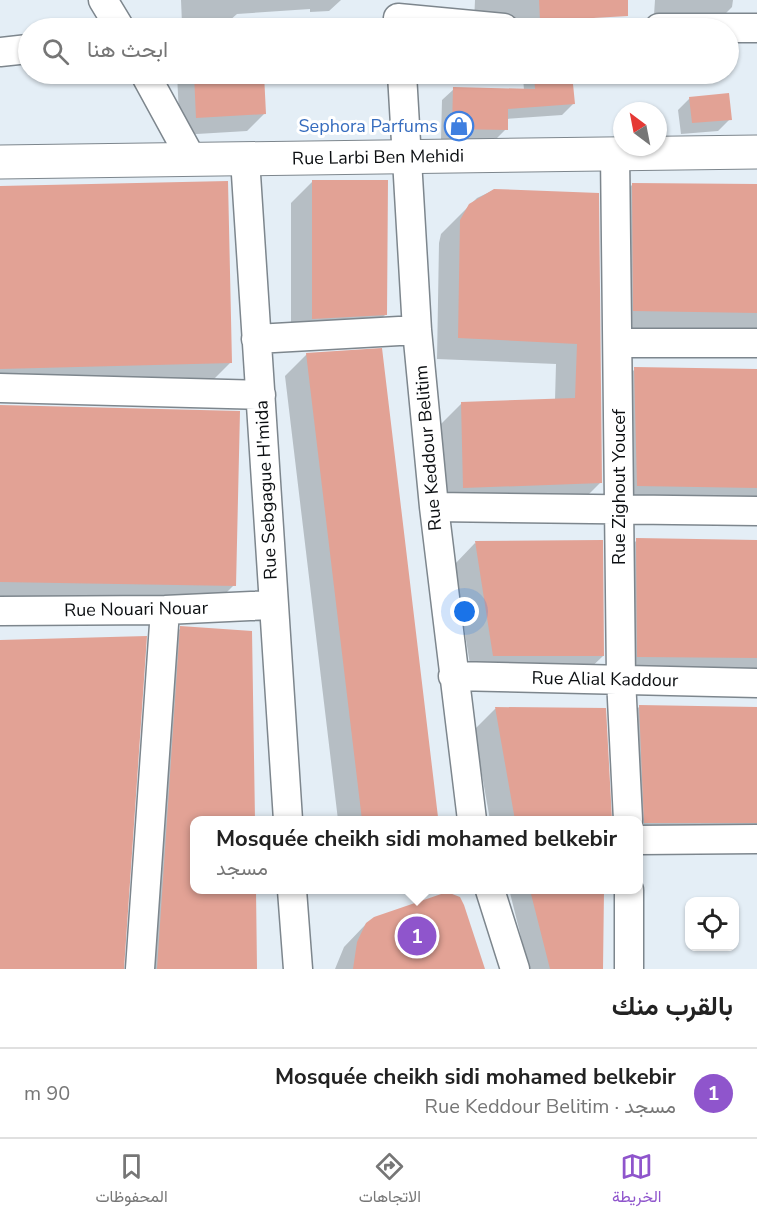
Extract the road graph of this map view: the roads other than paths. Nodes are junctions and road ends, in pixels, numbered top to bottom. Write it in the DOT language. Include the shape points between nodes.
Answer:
graph roads {
  1 [pos="103,0"];
  2 [pos="398,16"];
  3 [pos="114,18"];
  4 [pos="416,18"];
  5 [pos="739,28"];
  6 [pos="757,28"];
  7 [pos="18,50"];
  8 [pos="0,52"];
  9 [pos="151,84"];
  10 [pos="403,84"];
  11 [pos="757,152"];
  12 [pos="613,153"];
  13 [pos="667,153"];
  14 [pos="615,156"];
  15 [pos="408,157"];
  16 [pos="192,159"];
  17 [pos="245,159"];
  18 [pos="0,162"];
  19 [pos="417,330"];
  20 [pos="256,339"];
  21 [pos="619,343"];
  22 [pos="757,343"];
  23 [pos="0,388"];
  24 [pos="261,395"];
  25 [pos="434,507"];
  26 [pos="620,511"];
  27 [pos="757,512"];
  28 [pos="272,605"];
  29 [pos="165,610"];
  30 [pos="0,612"];
  31 [pos="453,676"];
  32 [pos="621,679"];
  33 [pos="757,682"];
  34 [pos="288,816"];
  35 [pos="471,816"];
  36 [pos="628,816"];
  37 [pos="757,839"];
  38 [pos="643,840"];
  39 [pos="292,894"];
  40 [pos="491,894"];
  41 [pos="629,894"];
  42 [pos="140,969"];
  43 [pos="298,969"];
  44 [pos="515,969"];
  45 [pos="629,969"];
  1 -- 3 [label="street"];
  2 -- 4 [label="street"];
  5 -- 6 [label="street"];
  7 -- 8 [label="street"];
  9 -- 16 [label="street"];
  10 -- 15 [label="street, Rue Keddour Belitim"];
  11 -- 13 [label="street, Rue Larbi Ben Mehidi"];
  12 -- 15 [label="street, Rue Larbi Ben Mehidi"];
  14 -- 21 [label="street, Rue Zighout Youcef"];
  15 -- 17 [label="street, Rue Larbi Ben Mehidi"];
  15 -- 19 [label="street, Rue Keddour Belitim"];
  16 -- 17 [label="street, Rue Larbi Ben Mehidi"];
  16 -- 18 [label="street, Rue Larbi Ben Mehidi"];
  17 -- 20 [label="street, Rue Sebgague H'mida"];
  19 -- 20 [label="street"];
  19 -- 25 [label="street, Rue Keddour Belitim"];
  20 -- 24 [label="street, Rue Sebgague H'mida"];
  21 -- 22 [label="street"];
  21 -- 26 [label="street, Rue Zighout Youcef"];
  23 -- 24 [label="street"];
  24 -- 28 [label="street, Rue Sebgague H'mida"];
  25 -- 26 [label="street"];
  25 -- 31 [label="street, Rue Keddour Belitim"];
  26 -- 27 [label="street"];
  26 -- 32 [label="street, Rue Zighout Youcef"];
  28 -- 29 [label="street, Rue Nouari Nouar"];
  28 -- 34 [label="street, Rue Sebgague H'mida"];
  29 -- 30 [label="street, Rue Nouari Nouar"];
  29 -- 42 [label="street"];
  31 -- 32 [label="street, Rue Alial Kaddour"];
  31 -- 35 [label="street, Rue Keddour Belitim"];
  32 -- 33 [label="street, Rue Alial Kaddour"];
  32 -- 36 [label="street, Rue Zighout Youcef"];
  37 -- 38 [label="street"];
  39 -- 43 [label="street"];
  40 -- 44 [label="street"];
  41 -- 45 [label="street"];
}
